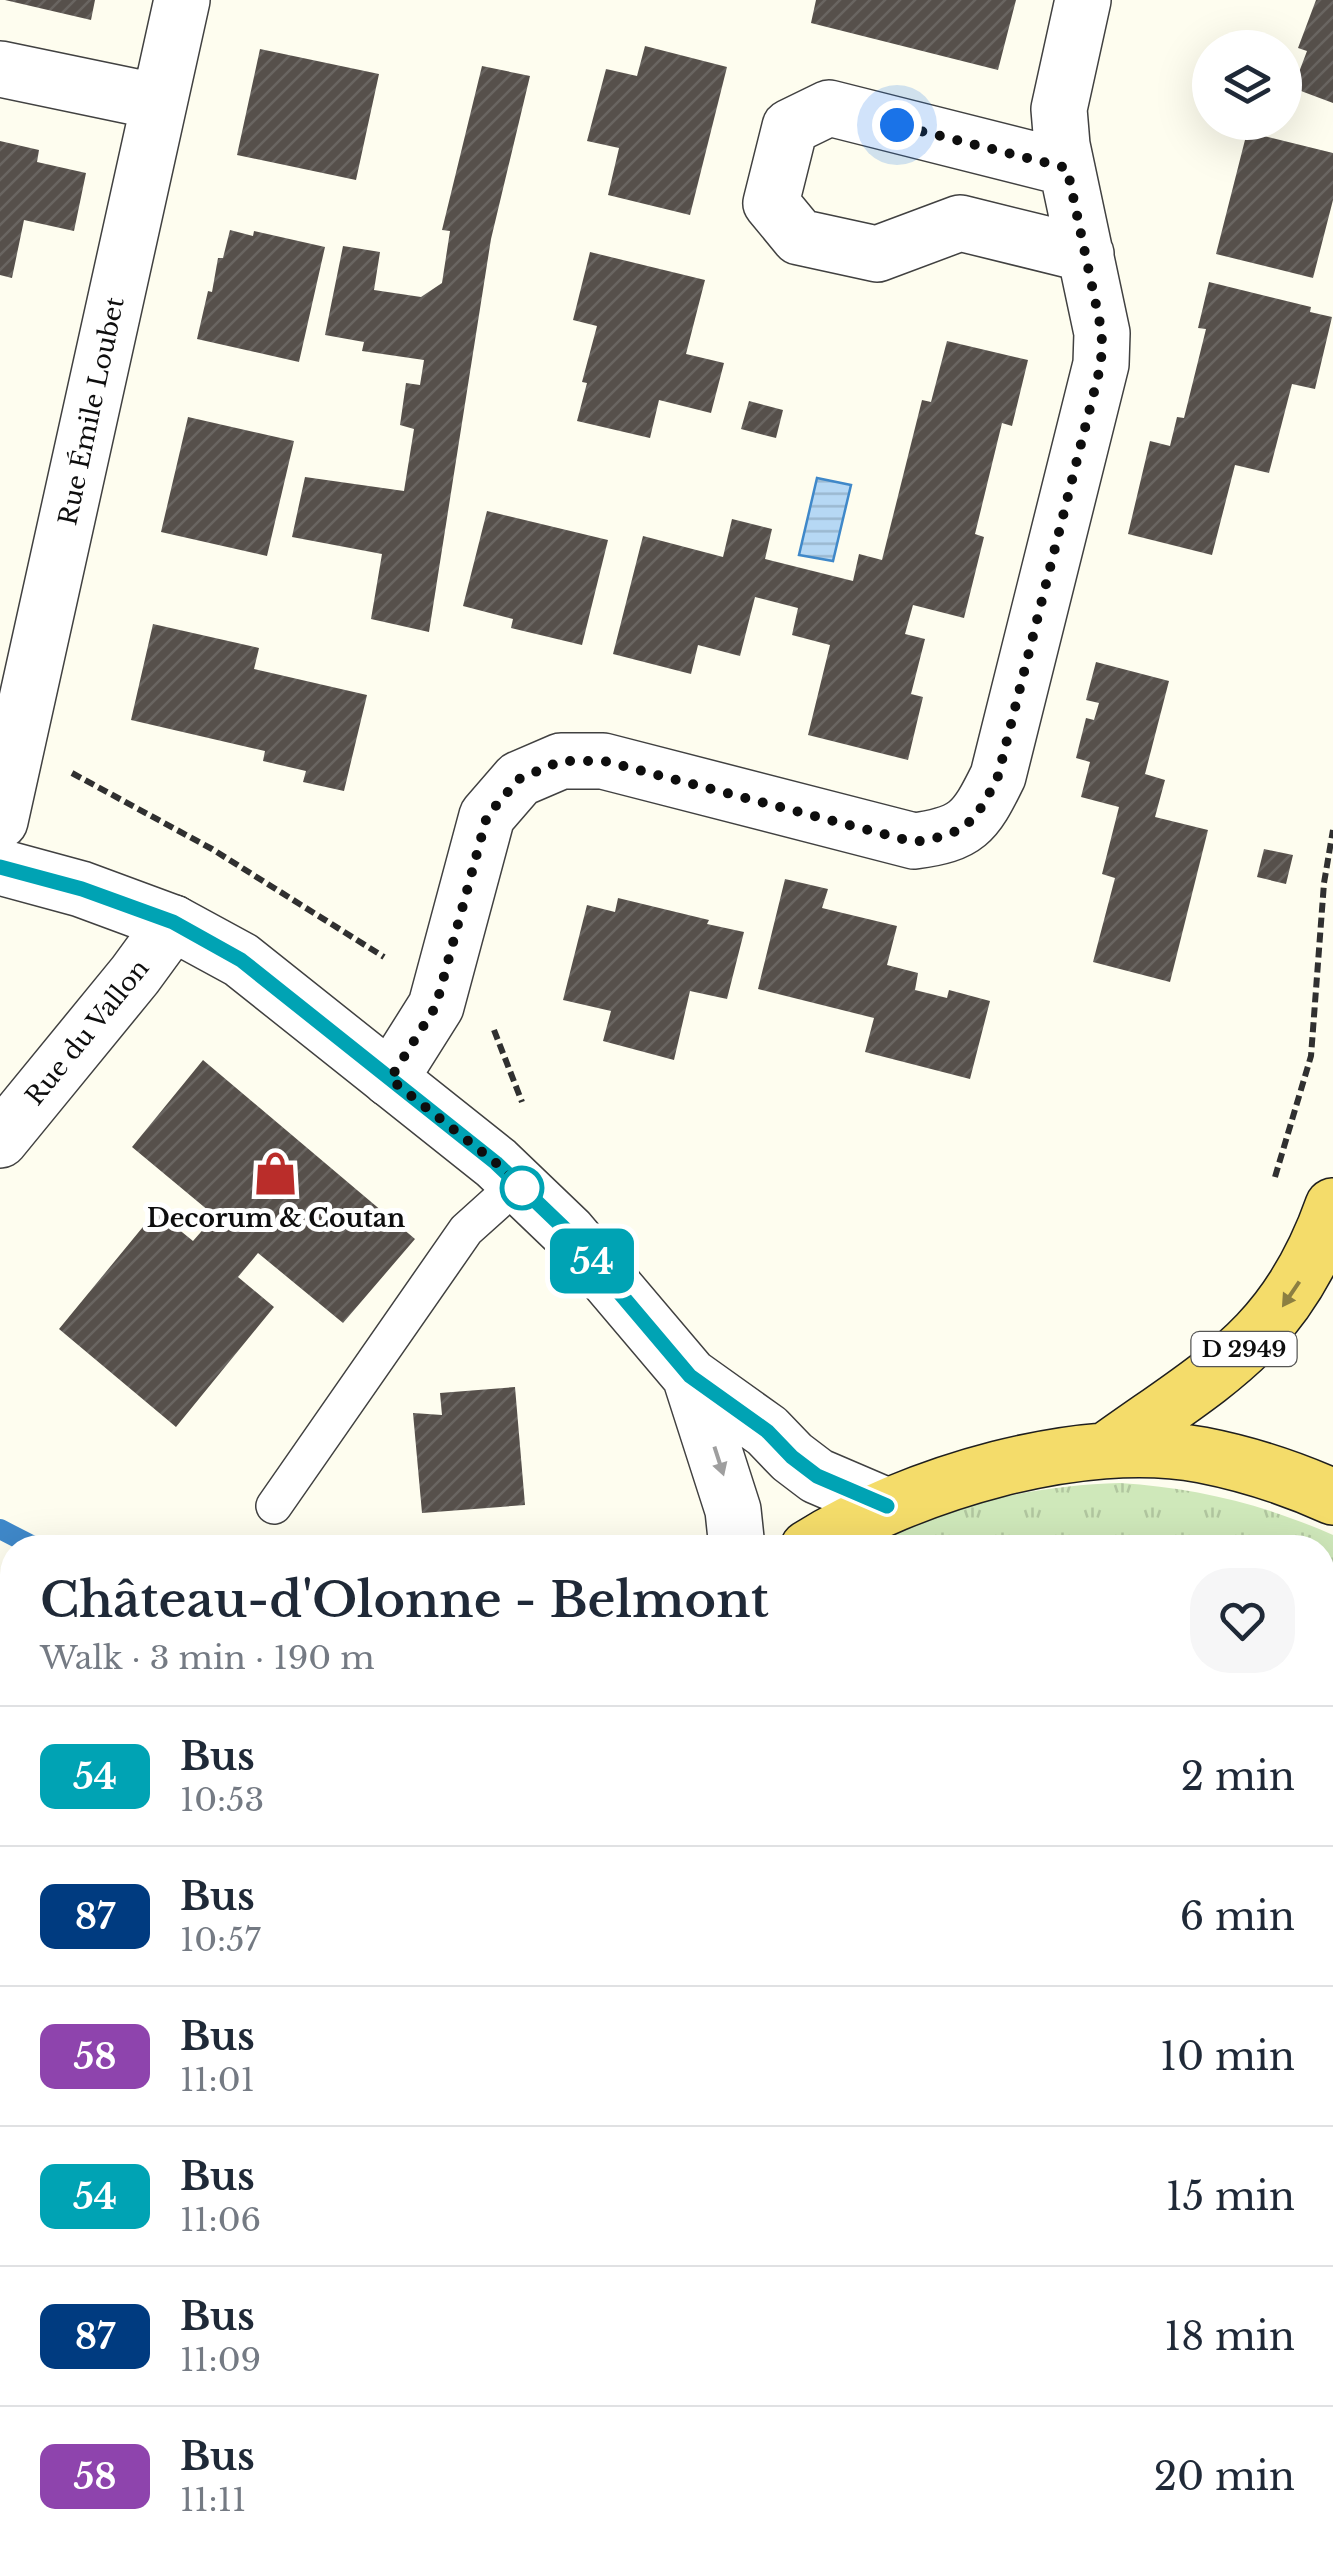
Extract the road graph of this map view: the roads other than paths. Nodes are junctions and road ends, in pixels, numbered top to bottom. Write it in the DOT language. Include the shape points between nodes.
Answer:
graph roads {
  1 [pos="182,0"];
  2 [pos="1083,0"];
  3 [pos="0,69"];
  4 [pos="159,102"];
  5 [pos="1067,168"];
  6 [pos="1086,254"];
  7 [pos="0,821"];
  8 [pos="0,867"];
  9 [pos="173,922"];
  10 [pos="390,1079"];
  11 [pos="0,1140"];
  12 [pos="518,1184"];
  13 [pos="1333,1206"];
  14 [pos="690,1376"];
  15 [pos="1107,1450"];
  16 [pos="1333,1497"];
  17 [pos="274,1506"];
  18 [pos="887,1506"];
  19 [pos="736,1535"];
  20 [pos="832,1535"];
  1 -- 4 [label="street, Rue Émile Loubet"];
  2 -- 5 [label="street" via="1059,109"];
  3 -- 4 [label="street"];
  4 -- 7 [label="street, Rue Émile Loubet"];
  5 -- 6 [label="street"];
  5 -- 6 [label="street" via="830,108 790,127 771,203 799,237 877,254 960,224"];
  6 -- 10 [label="street" via="1102,333 1101,364 998,776 981,812 952,836 914,842 604,761 561,761 519,779 487,816 436,1006"];
  8 -- 9 [label="street"];
  9 -- 10 [label="street" via="241,960"];
  9 -- 11 [label="street, Rue du Vallon"];
  10 -- 12 [label="street"];
  12 -- 14 [label="street" via="568,1232"];
  12 -- 17 [label="lane" via="466,1230"];
  13 -- 15 [label="main road, D 2949, one-way" via="1317,1252 1265,1329 1222,1369"];
  14 -- 18 [label="street" via="817,1476"];
  14 -- 19 [label="street, one-way"];
  15 -- 16 [label="main road" via="1199,1454 1290,1477"];
  15 -- 18 [label="main road" via="997,1468"];
  18 -- 20 [label="main road"];
}
